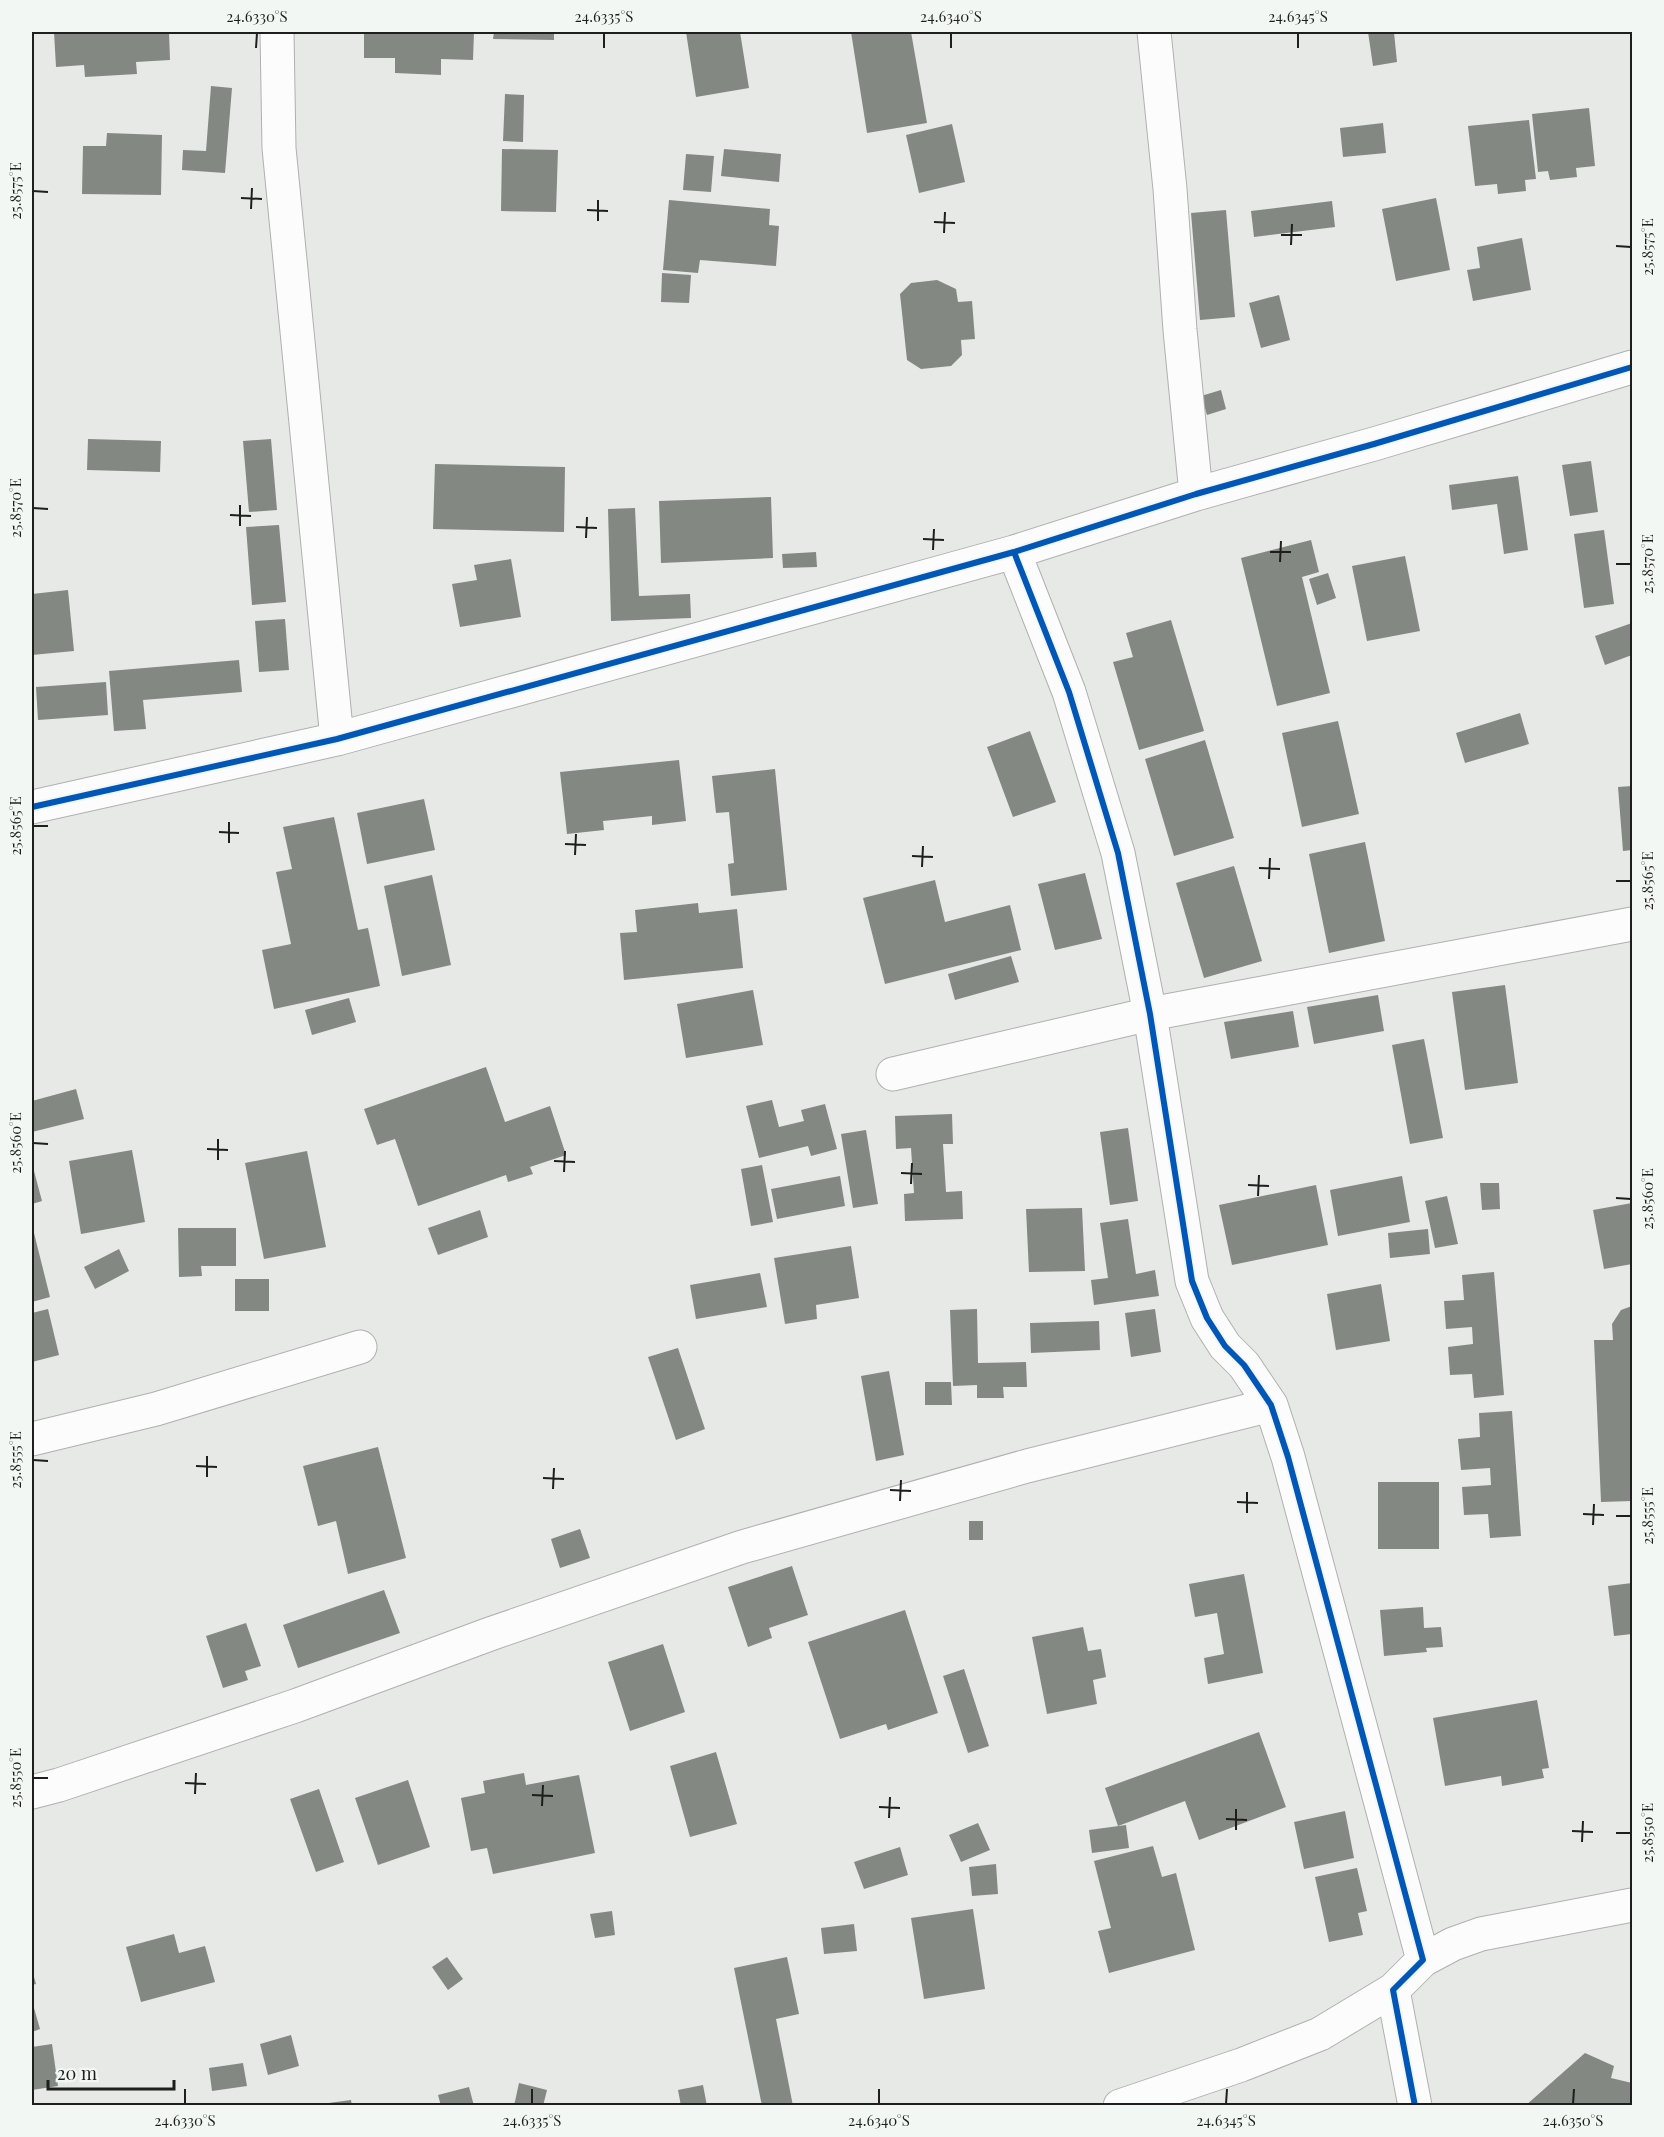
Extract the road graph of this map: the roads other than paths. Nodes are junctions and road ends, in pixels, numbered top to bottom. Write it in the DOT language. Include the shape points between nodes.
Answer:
graph roads {
  1 [pos="277,32"];
  2 [pos="1154,32"];
  3 [pos="1632,367"];
  4 [pos="1196,494"];
  5 [pos="1014,552"];
  6 [pos="337,739"];
  7 [pos="32,807"];
  8 [pos="1632,924"];
  9 [pos="1150,1014"];
  10 [pos="893,1074"];
  11 [pos="360,1347"];
  12 [pos="1271,1405"];
  13 [pos="32,1439"];
  14 [pos="32,1792"];
  15 [pos="1632,1905"];
  16 [pos="1423,1960"];
  17 [pos="1393,1990"];
  18 [pos="1120,2106"];
  19 [pos="1415,2106"];
  1 -- 6 [label="street" via="279,148"];
  2 -- 4 [label="street"];
  3 -- 4 [label="street"];
  4 -- 5 [label="street"];
  5 -- 6 [label="street"];
  5 -- 9 [label="street" via="1069,692 1118,854"];
  6 -- 7 [label="street"];
  8 -- 9 [label="street"];
  9 -- 10 [label="street"];
  9 -- 12 [label="street" via="1192,1281 1207,1318"];
  11 -- 13 [label="street" via="156,1409"];
  12 -- 14 [label="street" via="1027,1467 742,1547 295,1706"];
  12 -- 16 [label="street"];
  15 -- 16 [label="street" via="1481,1934"];
  16 -- 17 [label="street"];
  17 -- 18 [label="street" via="1320,2034 1241,2066"];
  17 -- 19 [label="street"];
}
